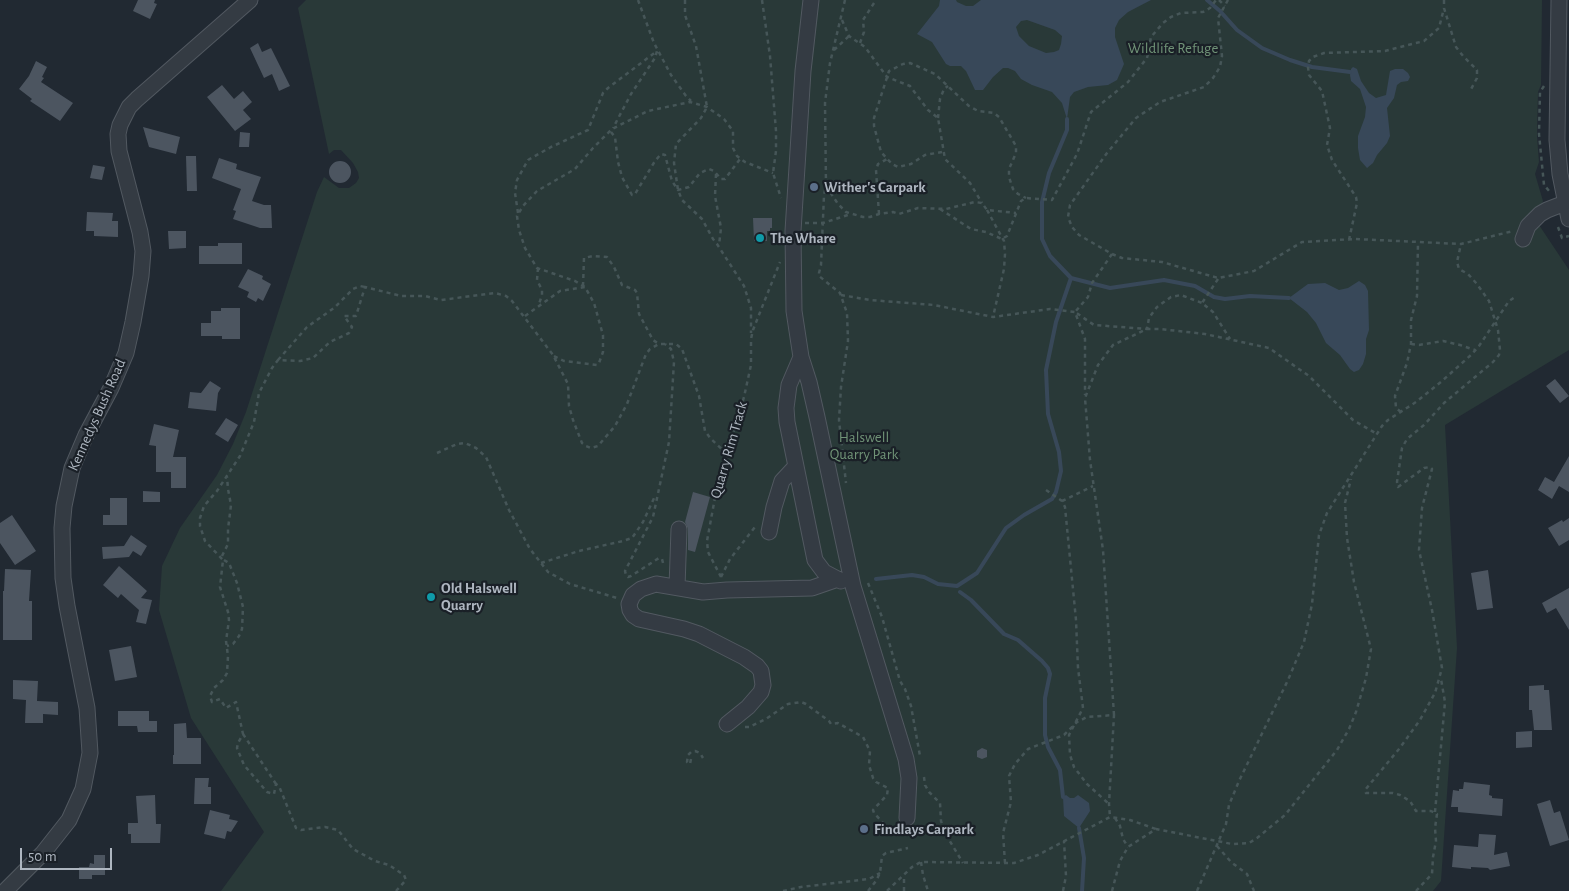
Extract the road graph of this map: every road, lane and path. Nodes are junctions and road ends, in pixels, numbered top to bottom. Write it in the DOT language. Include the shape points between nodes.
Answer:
graph roads {
  1 [pos="250,0"];
  2 [pos="638,0"];
  3 [pos="685,0"];
  4 [pos="762,0"];
  5 [pos="811,0"];
  6 [pos="845,0"];
  7 [pos="876,0"];
  8 [pos="1228,0"];
  9 [pos="1444,0"];
  10 [pos="1559,0"];
  11 [pos="1217,1"];
  12 [pos="1225,6"];
  13 [pos="1444,8"];
  14 [pos="841,19"];
  15 [pos="1564,21"];
  16 [pos="849,36"];
  17 [pos="860,43"];
  18 [pos="657,51"];
  19 [pos="833,52"];
  20 [pos="887,77"];
  21 [pos="948,86"];
  22 [pos="1470,91"];
  23 [pos="692,102"];
  24 [pos="706,107"];
  25 [pos="938,118"];
  26 [pos="612,131"];
  27 [pos="942,152"];
  28 [pos="740,158"];
  29 [pos="887,160"];
  30 [pos="773,173"];
  31 [pos="716,174"];
  32 [pos="826,186"];
  33 [pos="678,190"];
  34 [pos="1026,198"];
  35 [pos="795,202"];
  36 [pos="982,203"];
  37 [pos="1565,203"];
  38 [pos="940,209"];
  39 [pos="987,210"];
  40 [pos="1016,213"];
  41 [pos="518,214"];
  42 [pos="851,214"];
  43 [pos="879,214"];
  44 [pos="1569,219"];
  45 [pos="823,222"];
  46 [pos="1569,236"];
  47 [pos="1563,238"];
  48 [pos="1002,239"];
  49 [pos="1523,239"];
  50 [pos="1349,240"];
  51 [pos="1418,242"];
  52 [pos="1461,244"];
  53 [pos="719,247"];
  54 [pos="1112,254"];
  55 [pos="782,256"];
  56 [pos="538,268"];
  57 [pos="1218,278"];
  58 [pos="584,286"];
  59 [pos="365,287"];
  60 [pos="841,295"];
  61 [pos="1515,297"];
  62 [pos="1203,302"];
  63 [pos="538,305"];
  64 [pos="1075,312"];
  65 [pos="524,316"];
  66 [pos="993,317"];
  67 [pos="1495,322"];
  68 [pos="1147,329"];
  69 [pos="751,339"];
  70 [pos="1230,340"];
  71 [pos="659,344"];
  72 [pos="664,344"];
  73 [pos="1411,344"];
  74 [pos="1475,350"];
  75 [pos="553,355"];
  76 [pos="801,357"];
  77 [pos="278,360"];
  78 [pos="1085,398"];
  79 [pos="1400,412"];
  80 [pos="1377,434"];
  81 [pos="437,453"];
  82 [pos="727,454"];
  83 [pos="795,467"];
  84 [pos="1353,474"];
  85 [pos="227,475"];
  86 [pos="1094,486"];
  87 [pos="847,490"];
  88 [pos="1047,491"];
  89 [pos="657,492"];
  90 [pos="1062,501"];
  91 [pos="763,528"];
  92 [pos="679,529"];
  93 [pos="222,558"];
  94 [pos="541,562"];
  95 [pos="838,579"];
  96 [pos="859,582"];
  97 [pos="724,583"];
  98 [pos="669,586"];
  99 [pos="630,600"];
  100 [pos="227,646"];
  101 [pos="1440,677"];
  102 [pos="1114,716"];
  103 [pos="732,720"];
  104 [pos="1076,722"];
  105 [pos="243,734"];
  106 [pos="920,756"];
  107 [pos="703,758"];
  108 [pos="691,759"];
  109 [pos="923,776"];
  110 [pos="276,784"];
  111 [pos="1109,804"];
  112 [pos="1435,812"];
  113 [pos="1110,817"];
  114 [pos="907,818"];
  115 [pos="1115,818"];
  116 [pos="884,824"];
  117 [pos="1156,829"];
  118 [pos="1064,841"];
  119 [pos="1219,842"];
  120 [pos="1217,846"];
  121 [pos="908,848"];
  122 [pos="1128,848"];
  123 [pos="921,862"];
  124 [pos="963,863"];
  125 [pos="1005,863"];
  126 [pos="880,873"];
  127 [pos="904,875"];
  128 [pos="5,891"];
  129 [pos="396,891"];
  130 [pos="783,891"];
  131 [pos="868,891"];
  132 [pos="887,891"];
  133 [pos="904,891"];
  134 [pos="928,891"];
  135 [pos="1063,891"];
  136 [pos="1112,891"];
  137 [pos="1197,891"];
  138 [pos="1254,891"];
  139 [pos="1416,891"];
  1 -- 128 [label="street, Kennedys Bush Road" via="137,99 120,125 118,151 140,232 141,276 126,353 72,468 62,528 67,606 87,708 90,753 83,789 69,820 43,853"];
  2 -- 18 [label="path"];
  3 -- 24 [label="path" via="685,15 696,46"];
  4 -- 30 [label="path" via="776,131"];
  5 -- 35 [label="street"];
  6 -- 14 [label="path"];
  7 -- 17 [label="path" via="863,20 864,32"];
  8 -- 12 [label="path"];
  9 -- 13 [label="path"];
  10 -- 15 [label="street"];
  11 -- 12 [label="path"];
  11 -- 34 [label="path" via="1203,12 1181,13 1162,23 1151,37 1147,58 1128,82 1091,112 1072,166 1052,200"];
  12 -- 54 [label="path" via="1218,18 1222,56 1213,78 1204,87 1160,102 1136,118 1107,152 1070,205 1068,217 1078,235"];
  13 -- 22 [label="path" via="1456,47 1477,70 1477,78"];
  13 -- 50 [label="path" via="1439,28 1424,41 1385,51 1324,53 1309,61 1309,75 1322,91 1330,128 1327,145 1332,160 1356,197"];
  14 -- 16 [label="path"];
  14 -- 19 [label="path"];
  15 -- 37 [label="street" via="1557,140"];
  16 -- 17 [label="path"];
  16 -- 19 [label="path"];
  17 -- 20 [label="path"];
  18 -- 23 [label="path"];
  18 -- 26 [label="path"];
  18 -- 41 [label="path" via="608,88 588,130 528,160 517,180 515,199"];
  19 -- 32 [label="path" via="824,113"];
  20 -- 21 [label="path" via="889,71 910,63 935,74"];
  20 -- 25 [label="path" via="910,86"];
  20 -- 29 [label="path" via="876,108 874,126 881,152"];
  21 -- 25 [label="path" via="940,99"];
  21 -- 34 [label="path" via="969,106 994,113 1004,124 1016,146 1009,169 1013,189"];
  23 -- 24 [label="path"];
  23 -- 26 [label="path" via="648,111"];
  24 -- 28 [label="path" via="724,119 733,131 733,148"];
  24 -- 33 [label="path" via="702,118 676,144 674,162"];
  25 -- 27 [label="path"];
  26 -- 33 [label="path" via="622,177 630,194 635,194 661,154 665,155"];
  26 -- 41 [label="path" via="575,169 537,190"];
  27 -- 29 [label="path" via="926,155 906,166 898,167"];
  27 -- 36 [label="path" via="945,160 970,183"];
  28 -- 30 [label="path"];
  28 -- 31 [label="path" via="726,179"];
  29 -- 43 [label="path" via="878,164 876,170"];
  30 -- 35 [label="path" via="782,201"];
  31 -- 33 [label="path" via="705,170 689,187"];
  31 -- 53 [label="path" via="715,196 721,228"];
  32 -- 42 [label="path" via="842,208"];
  32 -- 45 [label="path"];
  33 -- 53 [label="path" via="682,200 702,219"];
  34 -- 40 [label="path"];
  35 -- 76 [label="street" via="793,302"];
  36 -- 38 [label="path"];
  36 -- 39 [label="path"];
  37 -- 44 [label="street"];
  37 -- 49 [label="street" via="1540,214 1528,226"];
  38 -- 43 [label="path" via="918,208 899,214"];
  38 -- 48 [label="path" via="971,229"];
  39 -- 40 [label="path"];
  39 -- 48 [label="path"];
  40 -- 48 [label="path" via="1007,236"];
  41 -- 56 [label="path" via="518,230"];
  42 -- 43 [label="path" via="863,217"];
  42 -- 45 [label="path"];
  45 -- 60 [label="path" via="819,273"];
  46 -- 47 [label="path"];
  48 -- 66 [label="path" via="1004,269"];
  49 -- 52 [label="path" via="1516,230"];
  50 -- 51 [label="path"];
  50 -- 57 [label="path" via="1302,242 1254,271"];
  51 -- 52 [label="path"];
  51 -- 73 [label="path" via="1417,296 1411,320"];
  52 -- 67 [label="path" via="1458,269 1468,274 1489,301"];
  53 -- 69 [label="path" via="748,295"];
  54 -- 57 [label="path" via="1162,262"];
  54 -- 64 [label="path" via="1092,283 1088,297"];
  55 -- 69 [label="path, Quarry Rim Track"];
  56 -- 58 [label="path"];
  56 -- 63 [label="path" via="537,280 542,290"];
  57 -- 62 [label="path"];
  58 -- 63 [label="path" via="560,291"];
  58 -- 71 [label="path" via="584,258 607,257 622,286 637,293 639,314 653,340"];
  58 -- 75 [label="path" via="594,303 603,335 601,360 593,365 564,361"];
  59 -- 65 [label="path" via="401,296 441,300 496,293 506,296"];
  59 -- 77 [label="path" via="353,289 307,328"];
  59 -- 77 [label="path" via="356,316 344,316 352,327 348,333 330,342 313,358"];
  60 -- 66 [label="path" via="934,305"];
  60 -- 87 [label="path" via="848,329 839,420"];
  61 -- 67 [label="path"];
  62 -- 68 [label="path" via="1181,294 1171,296 1157,307 1149,318"];
  62 -- 70 [label="path"];
  63 -- 65 [label="path"];
  64 -- 66 [label="path" via="1052,309"];
  64 -- 68 [label="path" via="1094,325"];
  64 -- 78 [label="path" via="1085,339"];
  65 -- 75 [label="path"];
  67 -- 74 [label="path"];
  67 -- 101 [label="path" via="1499,355 1444,403 1402,448 1398,487 1424,468 1432,469 1422,508 1419,550 1440,656"];
  68 -- 70 [label="path" via="1205,334"];
  68 -- 78 [label="path" via="1113,346 1098,365"];
  69 -- 82 [label="path, Quarry Rim Track" via="751,365"];
  70 -- 80 [label="path" via="1269,348 1309,376 1353,420"];
  71 -- 72 [label="path"];
  71 -- 75 [label="path" via="646,354 631,396 615,426 594,448 582,443 569,406 568,384"];
  72 -- 82 [label="path" via="676,344 682,348 698,396 705,431"];
  72 -- 89 [label="path" via="673,354 673,379 670,436"];
  73 -- 74 [label="path" via="1443,342"];
  73 -- 79 [label="path" via="1395,396 1396,408"];
  74 -- 79 [label="path" via="1442,381"];
  76 -- 83 [label="street" via="792,376 786,408"];
  76 -- 96 [label="street"];
  77 -- 85 [label="path" via="259,393 254,422 240,456"];
  78 -- 86 [label="path"];
  79 -- 80 [label="path" via="1388,420"];
  80 -- 84 [label="path"];
  81 -- 94 [label="path" via="465,443 486,457 509,510 530,549"];
  82 -- 97 [label="path, Quarry Rim Track" via="719,476 707,542 708,552"];
  83 -- 91 [label="street" via="782,481"];
  83 -- 95 [label="street" via="815,560 824,572"];
  84 -- 119 [label="path" via="1327,513 1318,535 1312,604 1304,642 1239,781"];
  84 -- 119 [label="path" via="1345,502 1347,538 1371,649 1356,712 1337,750 1285,815 1249,843"];
  85 -- 93 [label="path" via="231,505 228,544"];
  85 -- 93 [label="path" via="204,506 200,518 205,542"];
  86 -- 90 [label="path"];
  86 -- 102 [label="path" via="1103,550"];
  88 -- 90 [label="path"];
  89 -- 94 [label="path" via="632,538"];
  89 -- 98 [label="path" via="651,522 626,571 628,577 662,559"];
  90 -- 104 [label="path" via="1082,708"];
  91 -- 97 [label="path" via="730,558"];
  92 -- 98 [label="street"];
  93 -- 100 [label="path" via="220,587 228,612"];
  93 -- 100 [label="path" via="229,563 243,607 242,629 233,644"];
  94 -- 99 [label="path" via="548,572 570,584 612,598"];
  95 -- 96 [label="street"];
  95 -- 97 [label="street" via="812,588"];
  96 -- 106 [label="path" via="882,617 900,681 911,706"];
  96 -- 114 [label="street" via="906,759 909,778"];
  97 -- 98 [label="street" via="703,592"];
  98 -- 99 [label="street" via="649,586"];
  99 -- 103 [label="street" via="630,610 639,619 699,634 757,666 763,676 761,692"];
  100 -- 105 [label="path" via="226,674 210,696 212,702 220,699 226,708 236,702"];
  101 -- 112 [label="path" via="1444,702"];
  101 -- 112 [label="path" via="1420,720 1364,790 1366,793 1400,796 1416,811"];
  102 -- 104 [label="path" via="1087,717"];
  102 -- 111 [label="path"];
  103 -- 116 [label="path" via="742,727 749,727 788,704 801,702 831,724 838,723 863,737 870,752 869,766 873,778 888,788 887,795 873,810"];
  104 -- 111 [label="path" via="1069,735 1074,767"];
  104 -- 125 [label="path" via="1068,732 1028,749 1019,757 1009,776 1011,802 1003,833"];
  105 -- 110 [label="path"];
  105 -- 110 [label="path" via="237,748 244,764 267,792 274,794"];
  107 -- 108 [label="path" via="695,751 688,755 690,764"];
  109 -- 124 [label="path" via="929,792 940,803 945,833"];
  110 -- 129 [label="path" via="296,828 325,826 338,830 353,849 404,875 406,880"];
  111 -- 113 [label="path"];
  112 -- 139 [label="path" via="1438,814 1432,874"];
  113 -- 115 [label="path"];
  113 -- 118 [label="path"];
  115 -- 117 [label="path"];
  115 -- 122 [label="path"];
  117 -- 119 [label="path"];
  117 -- 122 [label="path"];
  118 -- 125 [label="path" via="1024,860"];
  118 -- 135 [label="path" via="1066,876"];
  119 -- 120 [label="path"];
  120 -- 137 [label="path"];
  120 -- 138 [label="path" via="1248,874"];
  121 -- 126 [label="path" via="882,856"];
  122 -- 136 [label="path" via="1120,861"];
  123 -- 124 [label="path"];
  123 -- 127 [label="path"];
  123 -- 134 [label="path"];
  124 -- 125 [label="path"];
  126 -- 130 [label="path" via="869,879"];
  126 -- 131 [label="path"];
  127 -- 132 [label="path"];
  127 -- 133 [label="path"];
}
